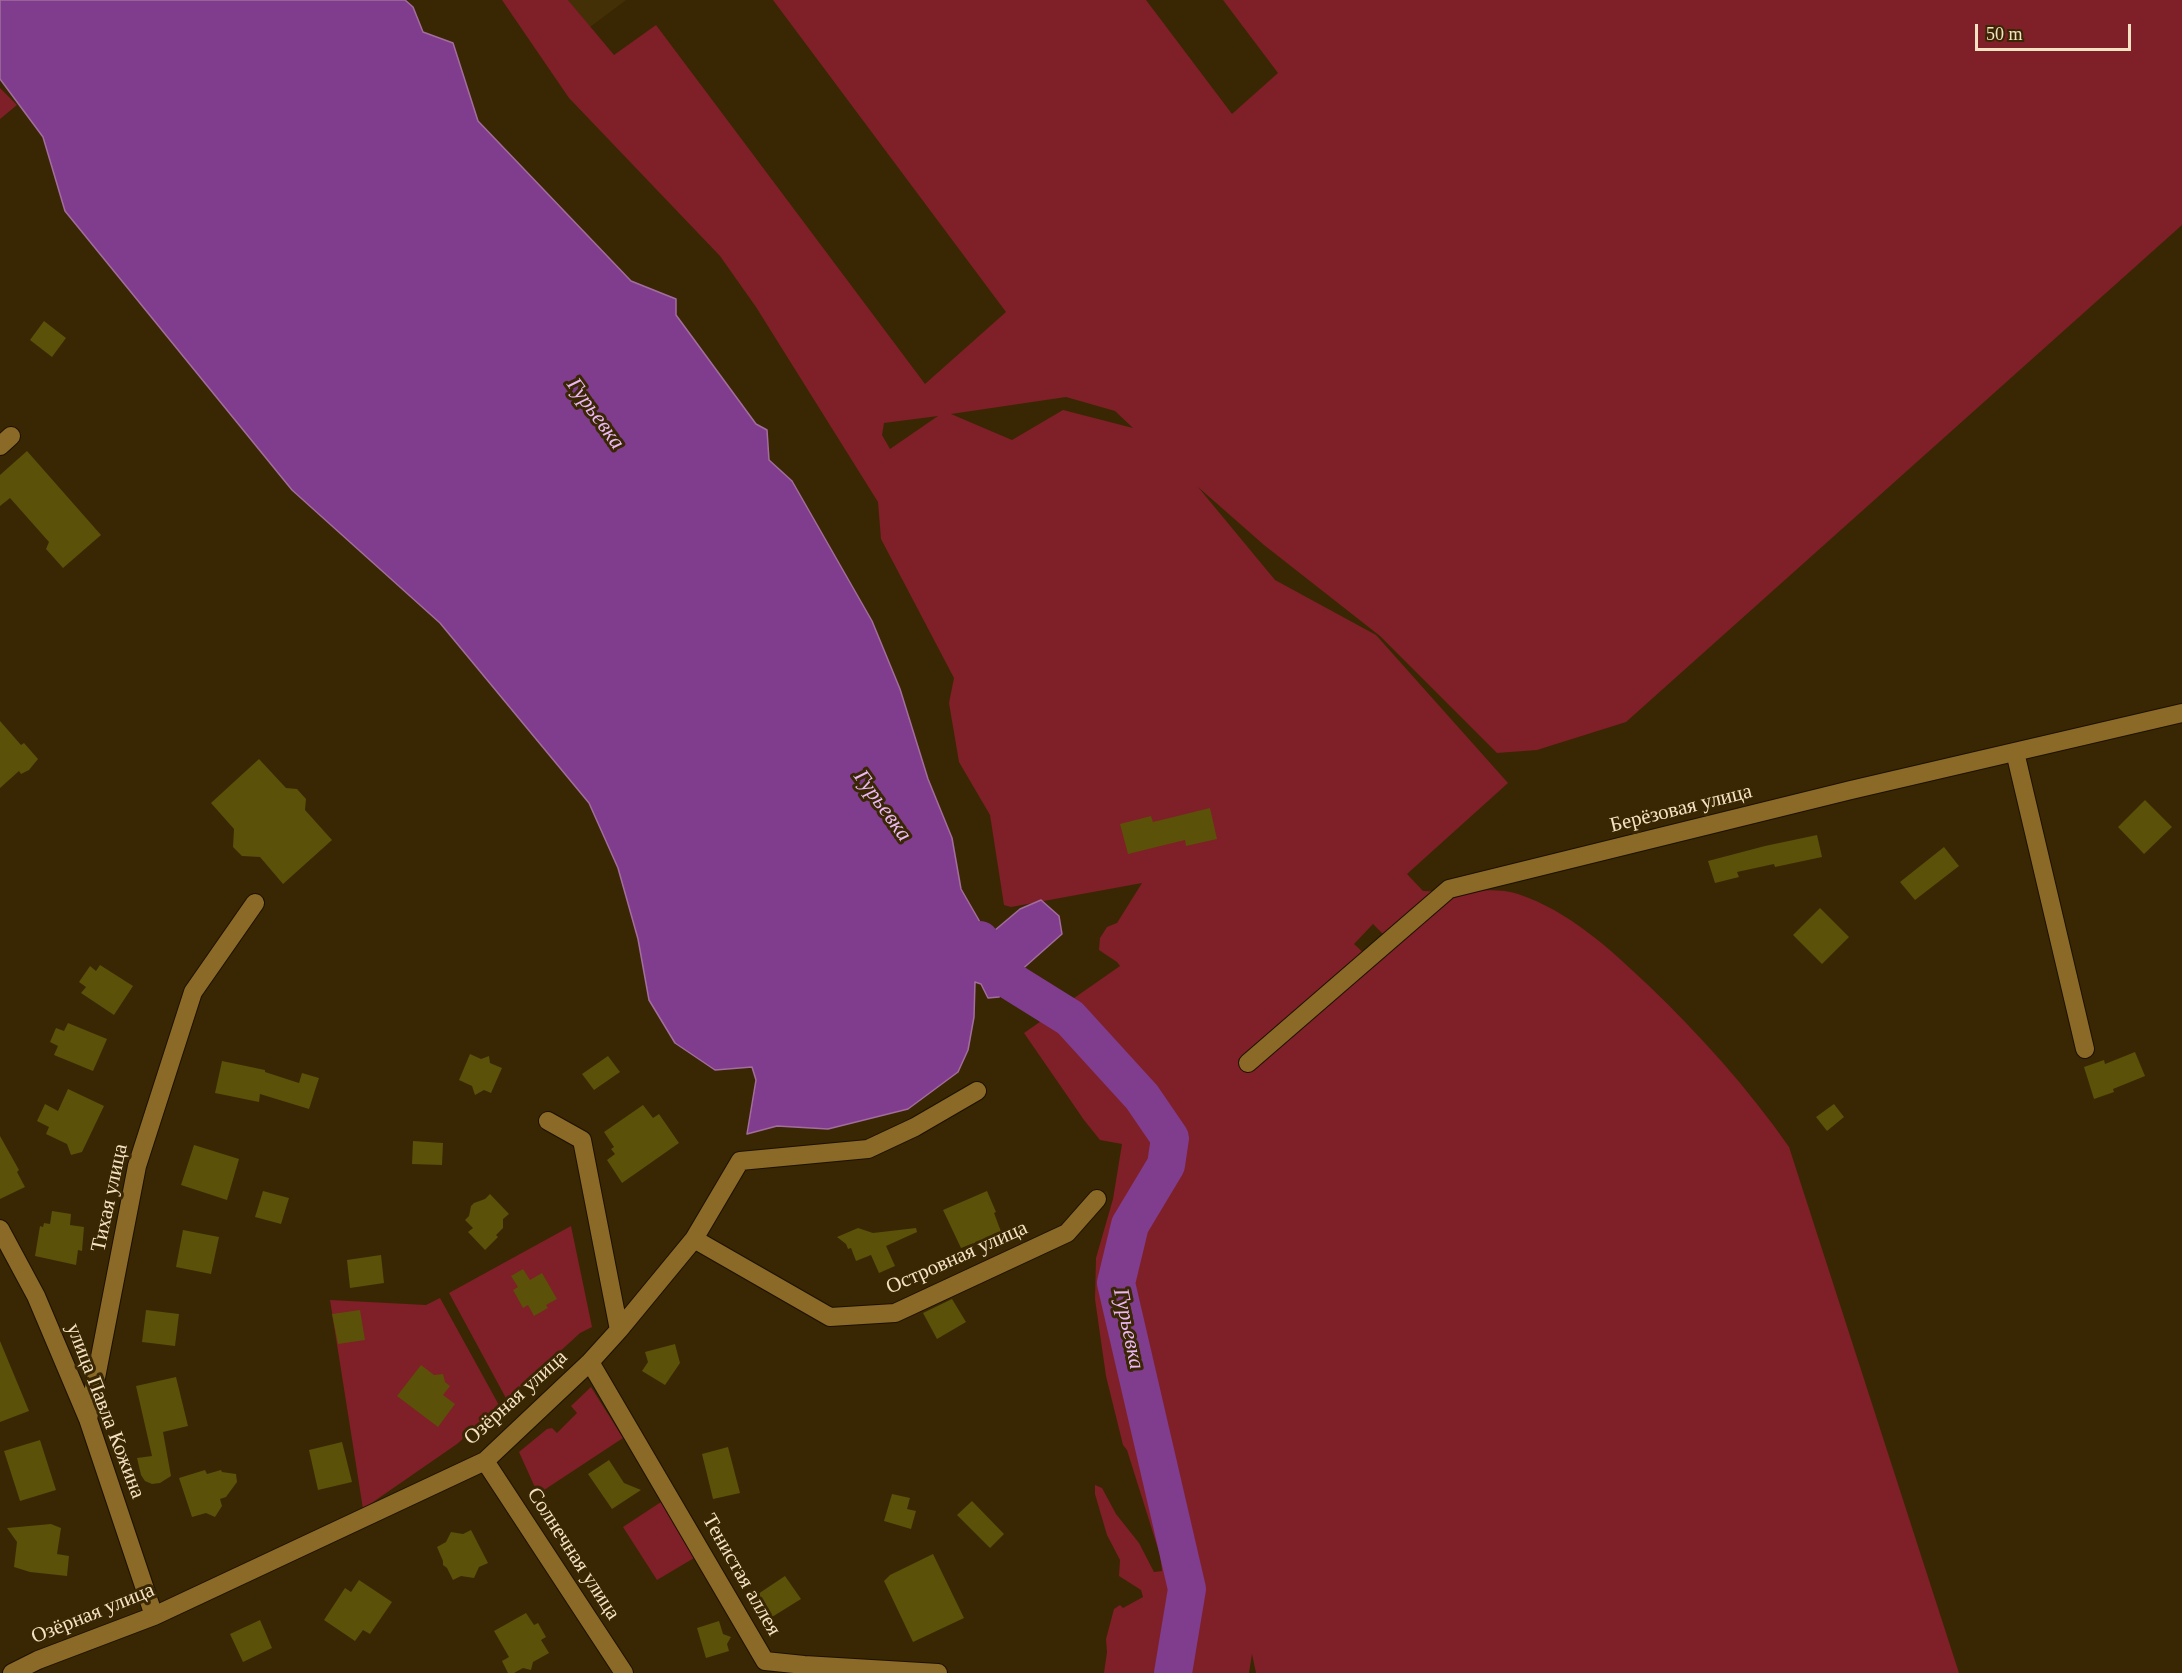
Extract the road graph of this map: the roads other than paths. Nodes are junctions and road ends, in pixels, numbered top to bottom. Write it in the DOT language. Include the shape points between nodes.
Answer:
graph roads {
  1 [pos="2182,713"];
  2 [pos="2015,752"];
  3 [pos="255,903"];
  4 [pos="2085,1049"];
  5 [pos="1248,1062"];
  6 [pos="977,1091"];
  7 [pos="548,1121"];
  8 [pos="1097,1199"];
  9 [pos="0,1229"];
  10 [pos="694,1239"];
  11 [pos="619,1330"];
  12 [pos="590,1362"];
  13 [pos="88,1419"];
  14 [pos="485,1461"];
  15 [pos="154,1616"];
  16 [pos="41,1666"];
  17 [pos="12,1673"];
  18 [pos="624,1673"];
  19 [pos="938,1673"];
  1 -- 2 [label="street, Берёзовая улица"];
  2 -- 4 [label="street"];
  2 -- 5 [label="street, Берёзовая улица" via="1449,889"];
  3 -- 13 [label="street, Тихая улица" via="193,992 137,1166"];
  6 -- 10 [label="street, Озёрная улица" via="867,1149 740,1161"];
  7 -- 11 [label="street" via="582,1140"];
  8 -- 10 [label="street, Островная улица" via="1067,1233 896,1313 830,1317"];
  9 -- 13 [label="street, улица Павла Кожина" via="36,1296"];
  10 -- 11 [label="street, Озёрная улица"];
  11 -- 12 [label="street, Озёрная улица"];
  12 -- 14 [label="street, Озёрная улица"];
  12 -- 19 [label="street, Тенистая аллея" via="765,1661"];
  13 -- 15 [label="street, улица Павла Кожина"];
  14 -- 15 [label="street, Озёрная улица"];
  14 -- 18 [label="street, Солнечная улица"];
  15 -- 16 [label="street, Озёрная улица"];
  16 -- 17 [label="street, Озёрная улица"];
}
